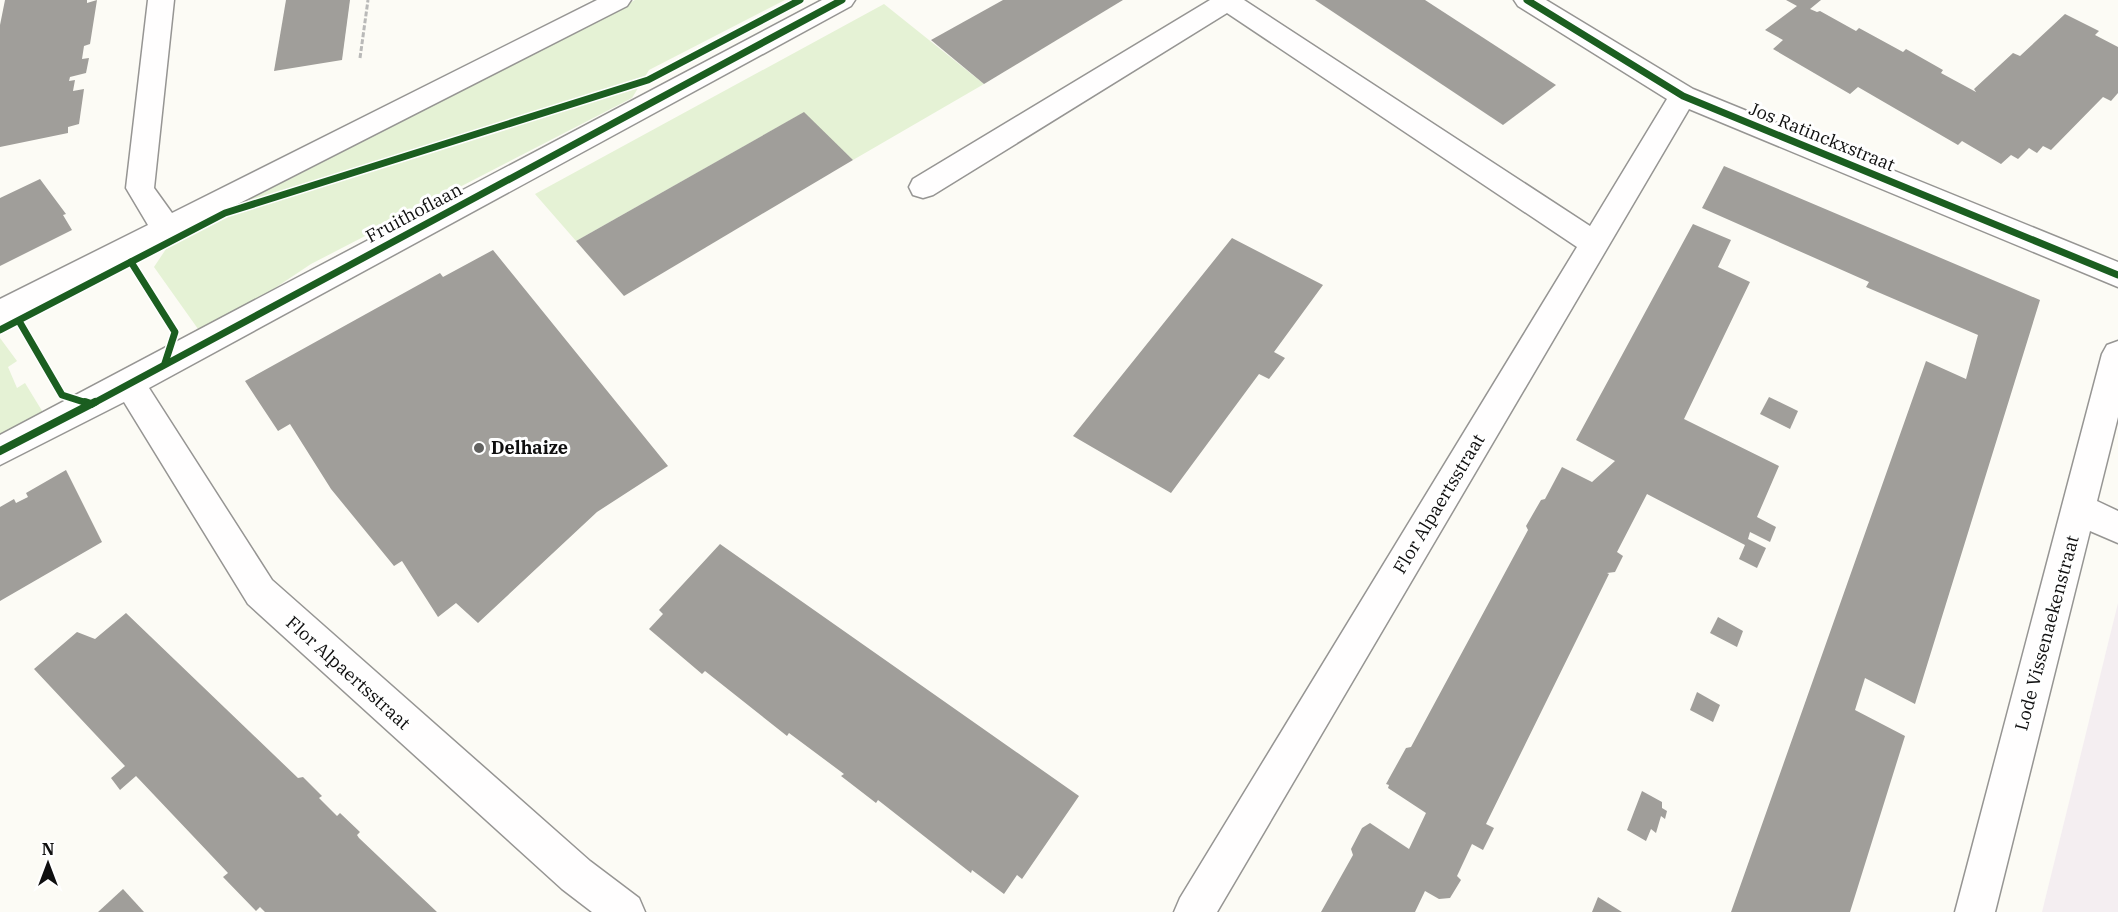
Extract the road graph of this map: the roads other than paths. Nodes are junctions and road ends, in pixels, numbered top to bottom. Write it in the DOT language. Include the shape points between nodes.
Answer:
graph roads {
  1 [pos="161,0"];
  2 [pos="618,0"];
  3 [pos="842,0"];
  4 [pos="1527,0"];
  5 [pos="1683,96"];
  6 [pos="924,187"];
  7 [pos="168,228"];
  8 [pos="1595,244"];
  9 [pos="2118,275"];
  10 [pos="0,313"];
  11 [pos="2118,354"];
  12 [pos="129,383"];
  13 [pos="0,451"];
  14 [pos="2080,509"];
  15 [pos="2118,528"];
  16 [pos="625,912"];
  17 [pos="1194,912"];
  18 [pos="1975,912"];
  1 -- 7 [label="street" via="140,188"];
  2 -- 7 [label="street"];
  3 -- 12 [label="street, Fruithoflaan"];
  4 -- 5 [label="street, Jos Ratinckxstraat"];
  5 -- 8 [label="street, Flor Alpaertsstraat"];
  5 -- 9 [label="street, Jos Ratinckxstraat"];
  6 -- 8 [label="street" via="1227,1"];
  7 -- 10 [label="street"];
  8 -- 17 [label="street, Flor Alpaertsstraat"];
  11 -- 14 [label="street, Lode Vissenaekenstraat"];
  12 -- 13 [label="street, Fruithoflaan"];
  12 -- 16 [label="street, Flor Alpaertsstraat" via="239,561 279,612 559,860"];
  14 -- 15 [label="street"];
  14 -- 18 [label="street, Lode Vissenaekenstraat"];
}
